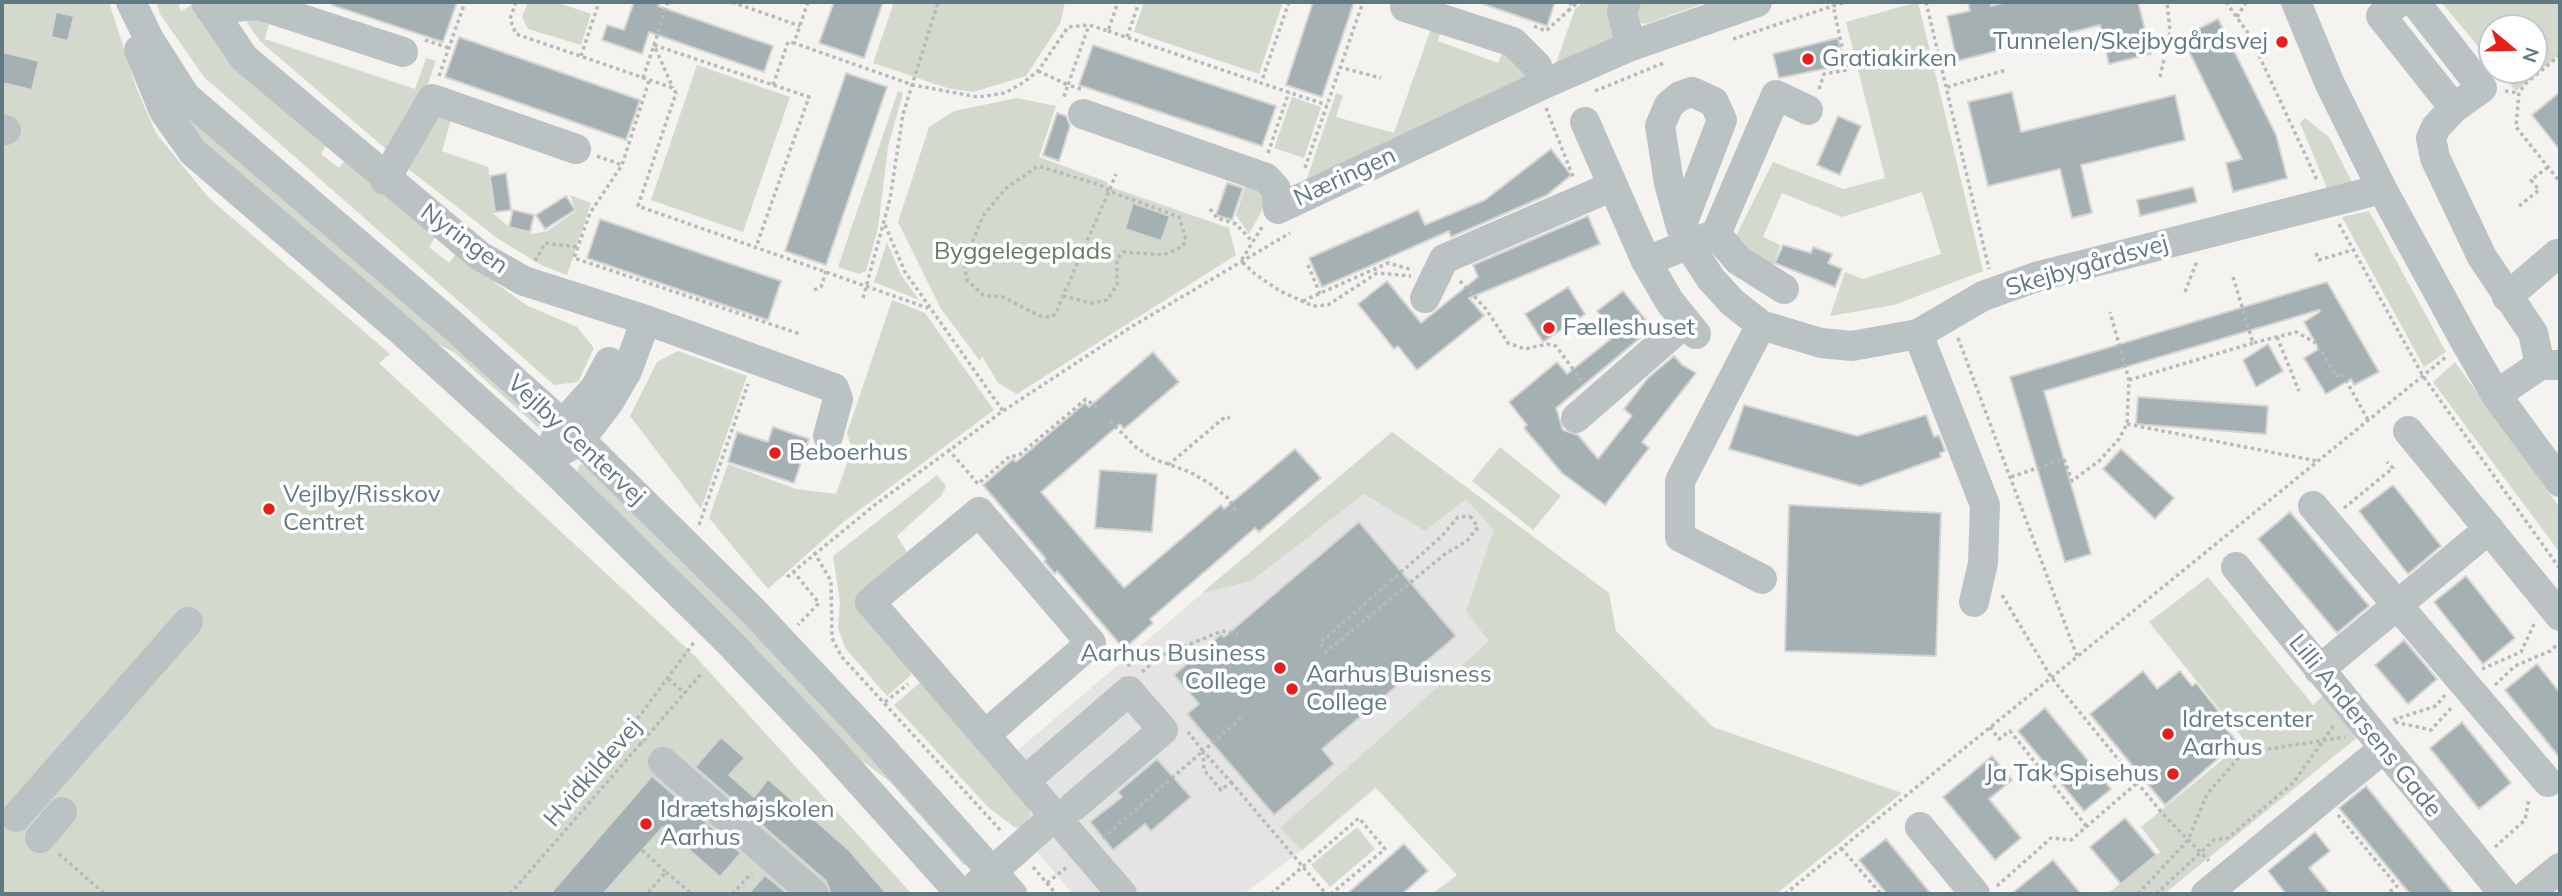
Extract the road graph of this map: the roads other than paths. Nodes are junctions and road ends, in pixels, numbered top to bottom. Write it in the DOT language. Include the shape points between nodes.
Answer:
graph roads {
  1 [pos="130,2"];
  2 [pos="1626,2"];
  3 [pos="1757,2"];
  4 [pos="2297,2"];
  5 [pos="2399,2"];
  6 [pos="2415,2"];
  7 [pos="208,6"];
  8 [pos="1405,7"];
  9 [pos="414,46"];
  10 [pos="1631,46"];
  11 [pos="1550,100"];
  12 [pos="1087,103"];
  13 [pos="2454,107"];
  14 [pos="1808,110"];
  15 [pos="1585,122"];
  16 [pos="576,149"];
  17 [pos="386,180"];
  18 [pos="1613,186"];
  19 [pos="2382,189"];
  20 [pos="1695,235"];
  21 [pos="2557,254"];
  22 [pos="1646,261"];
  23 [pos="1422,285"];
  24 [pos="1784,289"];
  25 [pos="2507,297"];
  26 [pos="637,317"];
  27 [pos="1761,326"];
  28 [pos="1918,334"];
  29 [pos="2550,365"];
  30 [pos="2496,395"];
  31 [pos="1576,418"];
  32 [pos="2408,431"];
  33 [pos="571,432"];
  34 [pos="828,436"];
  35 [pos="545,461"];
  36 [pos="2560,482"];
  37 [pos="2320,514"];
  38 [pos="2489,529"];
  39 [pos="2236,567"];
  40 [pos="1762,579"];
  41 [pos="1974,602"];
  42 [pos="2398,605"];
  43 [pos="2560,616"];
  44 [pos="188,622"];
  45 [pos="2319,670"];
  46 [pos="985,734"];
  47 [pos="2375,739"];
  48 [pos="652,753"];
  49 [pos="2546,779"];
  50 [pos="1026,780"];
  51 [pos="1065,811"];
  52 [pos="62,812"];
  53 [pos="16,817"];
  54 [pos="1920,827"];
  55 [pos="40,838"];
  56 [pos="2560,868"];
  57 [pos="993,871"];
  58 [pos="2489,884"];
  59 [pos="2223,889"];
  60 [pos="814,894"];
  61 [pos="961,894"];
  62 [pos="966,894"];
  63 [pos="1012,894"];
  64 [pos="1122,894"];
  65 [pos="1975,894"];
  66 [pos="2528,894"];
  1 -- 33 [label="street, Vejlby Centervej" via="186,97"];
  1 -- 35 [label="street, Vejlby Centervej" via="136,42 152,85 193,152"];
  2 -- 10 [label="street" via="1622,12"];
  3 -- 10 [label="street, Næringen"];
  4 -- 19 [label="street" via="2329,82"];
  5 -- 13 [label="street" via="2381,16"];
  6 -- 13 [label="street" via="2482,89"];
  7 -- 9 [label="street, Nyringen" via="259,5"];
  7 -- 17 [label="street, Nyringen" via="244,58"];
  8 -- 11 [label="street" via="1513,42 1537,66"];
  10 -- 11 [label="street, Næringen"];
  11 -- 12 [label="street, Næringen" via="1287,219 1276,189 1266,178"];
  13 -- 25 [label="street" via="2431,138 2435,158 2482,257"];
  14 -- 20 [label="street" via="1776,95"];
  15 -- 18 [label="street"];
  16 -- 17 [label="street" via="432,99"];
  17 -- 26 [label="street, Nyringen" via="480,256 524,281"];
  18 -- 22 [label="street"];
  18 -- 23 [label="street" via="1444,258"];
  19 -- 28 [label="street, Skejbygårdsvej" via="2039,276 1983,296"];
  19 -- 30 [label="street"];
  20 -- 22 [label="street"];
  20 -- 24 [label="street"];
  20 -- 27 [label="street, Skejbygårdsvej" via="1711,279"];
  21 -- 25 [label="street"];
  22 -- 31 [label="street" via="1691,328"];
  25 -- 29 [label="street"];
  26 -- 33 [label="street" via="627,371 609,402"];
  26 -- 34 [label="street, Nyringen" via="834,388 838,399"];
  27 -- 28 [label="street, Skejbygårdsvej" via="1852,346"];
  27 -- 40 [label="street" via="1680,481 1679,537"];
  28 -- 41 [label="street" via="1985,505 1983,563"];
  29 -- 30 [label="street"];
  30 -- 36 [label="street"];
  32 -- 38 [label="street"];
  33 -- 35 [label="street"];
  33 -- 57 [label="street, Vejlby Centervej" via="877,743"];
  35 -- 61 [label="street, Vejlby Centervej" via="827,744"];
  37 -- 42 [label="street"];
  38 -- 42 [label="street"];
  38 -- 43 [label="street"];
  39 -- 45 [label="street, Lilli Andersens Gade"];
  42 -- 45 [label="street"];
  42 -- 49 [label="street"];
  44 -- 53 [label="street"];
  45 -- 47 [label="street, Lilli Andersens Gade"];
  46 -- 46 [label="street" via="870,602 979,512 1091,643"];
  46 -- 50 [label="street"];
  47 -- 58 [label="street, Lilli Andersens Gade"];
  47 -- 59 [label="street" via="2324,797"];
  48 -- 60 [label="street"];
  50 -- 51 [label="street"];
  50 -- 51 [label="street" via="1129,691 1163,730"];
  51 -- 57 [label="street"];
  51 -- 64 [label="street"];
  52 -- 55 [label="street"];
  54 -- 65 [label="street"];
  56 -- 66 [label="street"];
  57 -- 62 [label="street"];
  57 -- 63 [label="street, Vejlby Centervej"];
}
